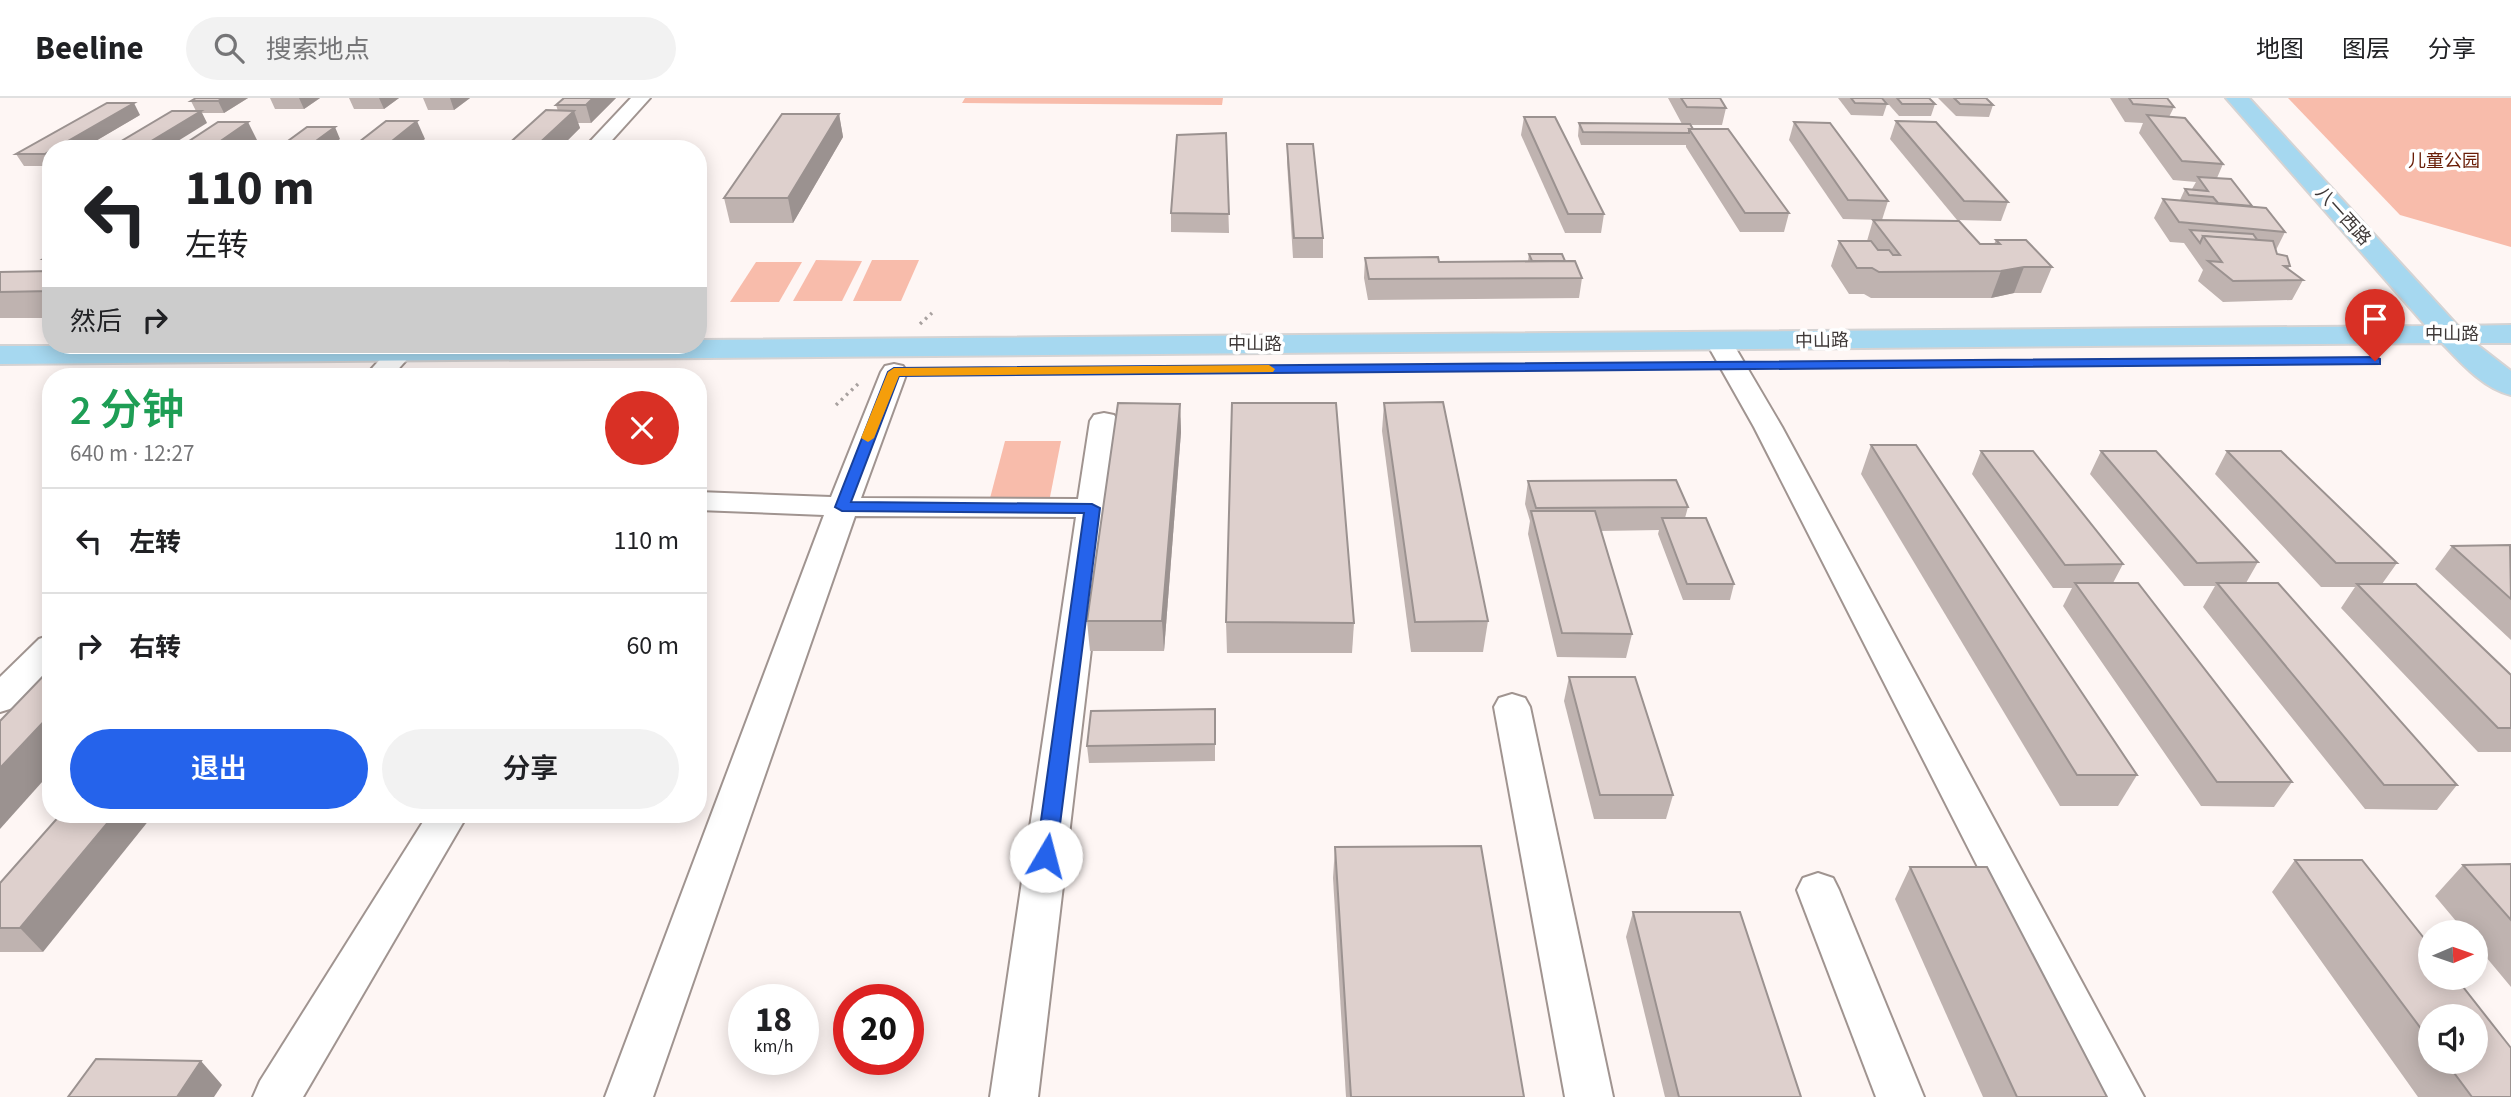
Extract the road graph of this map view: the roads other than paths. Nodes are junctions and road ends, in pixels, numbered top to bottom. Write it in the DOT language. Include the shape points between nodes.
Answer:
graph roads {
  1 [pos="641,98"];
  2 [pos="2237,98"];
  3 [pos="601,140"];
  4 [pos="2449,334"];
  5 [pos="2511,334"];
  6 [pos="707,347"];
  7 [pos="67,354"];
  8 [pos="399,354"];
  9 [pos="1726,354"];
  10 [pos="0,355"];
  11 [pos="2475,360"];
  12 [pos="2511,360"];
  13 [pos="386,368"];
  14 [pos="894,372"];
  15 [pos="707,373"];
  16 [pos="0,380"];
  17 [pos="42,380"];
  18 [pos="2511,386"];
  19 [pos="1104,421"];
  20 [pos="707,502"];
  21 [pos="842,507"];
  22 [pos="1092,508"];
  23 [pos="42,656"];
  24 [pos="0,699"];
  25 [pos="1512,707"];
  26 [pos="443,823"];
  27 [pos="1818,890"];
  28 [pos="277,1097"];
  29 [pos="629,1097"];
  30 [pos="1014,1097"];
  31 [pos="1589,1097"];
  32 [pos="1900,1097"];
  33 [pos="2120,1097"];
  1 -- 3 [label="street"];
  2 -- 4 [label="main road, 八一西路"];
  4 -- 5 [label="main road, 中山路"];
  4 -- 9 [label="main road, 中山路"];
  4 -- 11 [label="main road, 八一西路"];
  6 -- 9 [label="main road, 中山路"];
  7 -- 10 [label="main road, 中山路"];
  8 -- 13 [label="street"];
  9 -- 11 [label="main road, 中山路"];
  9 -- 14 [label="main road, 中山路"];
  9 -- 33 [label="street"];
  11 -- 12 [label="main road, 中山路"];
  11 -- 18 [label="main road, 八一西路"];
  14 -- 15 [label="main road, 中山路"];
  14 -- 21 [label="street"];
  16 -- 17 [label="main road"];
  19 -- 22 [label="street"];
  20 -- 21 [label="street"];
  21 -- 22 [label="street"];
  21 -- 29 [label="street"];
  22 -- 30 [label="street"];
  23 -- 24 [label="street"];
  25 -- 31 [label="street"];
  26 -- 28 [label="street"];
  27 -- 32 [label="street"];
}
